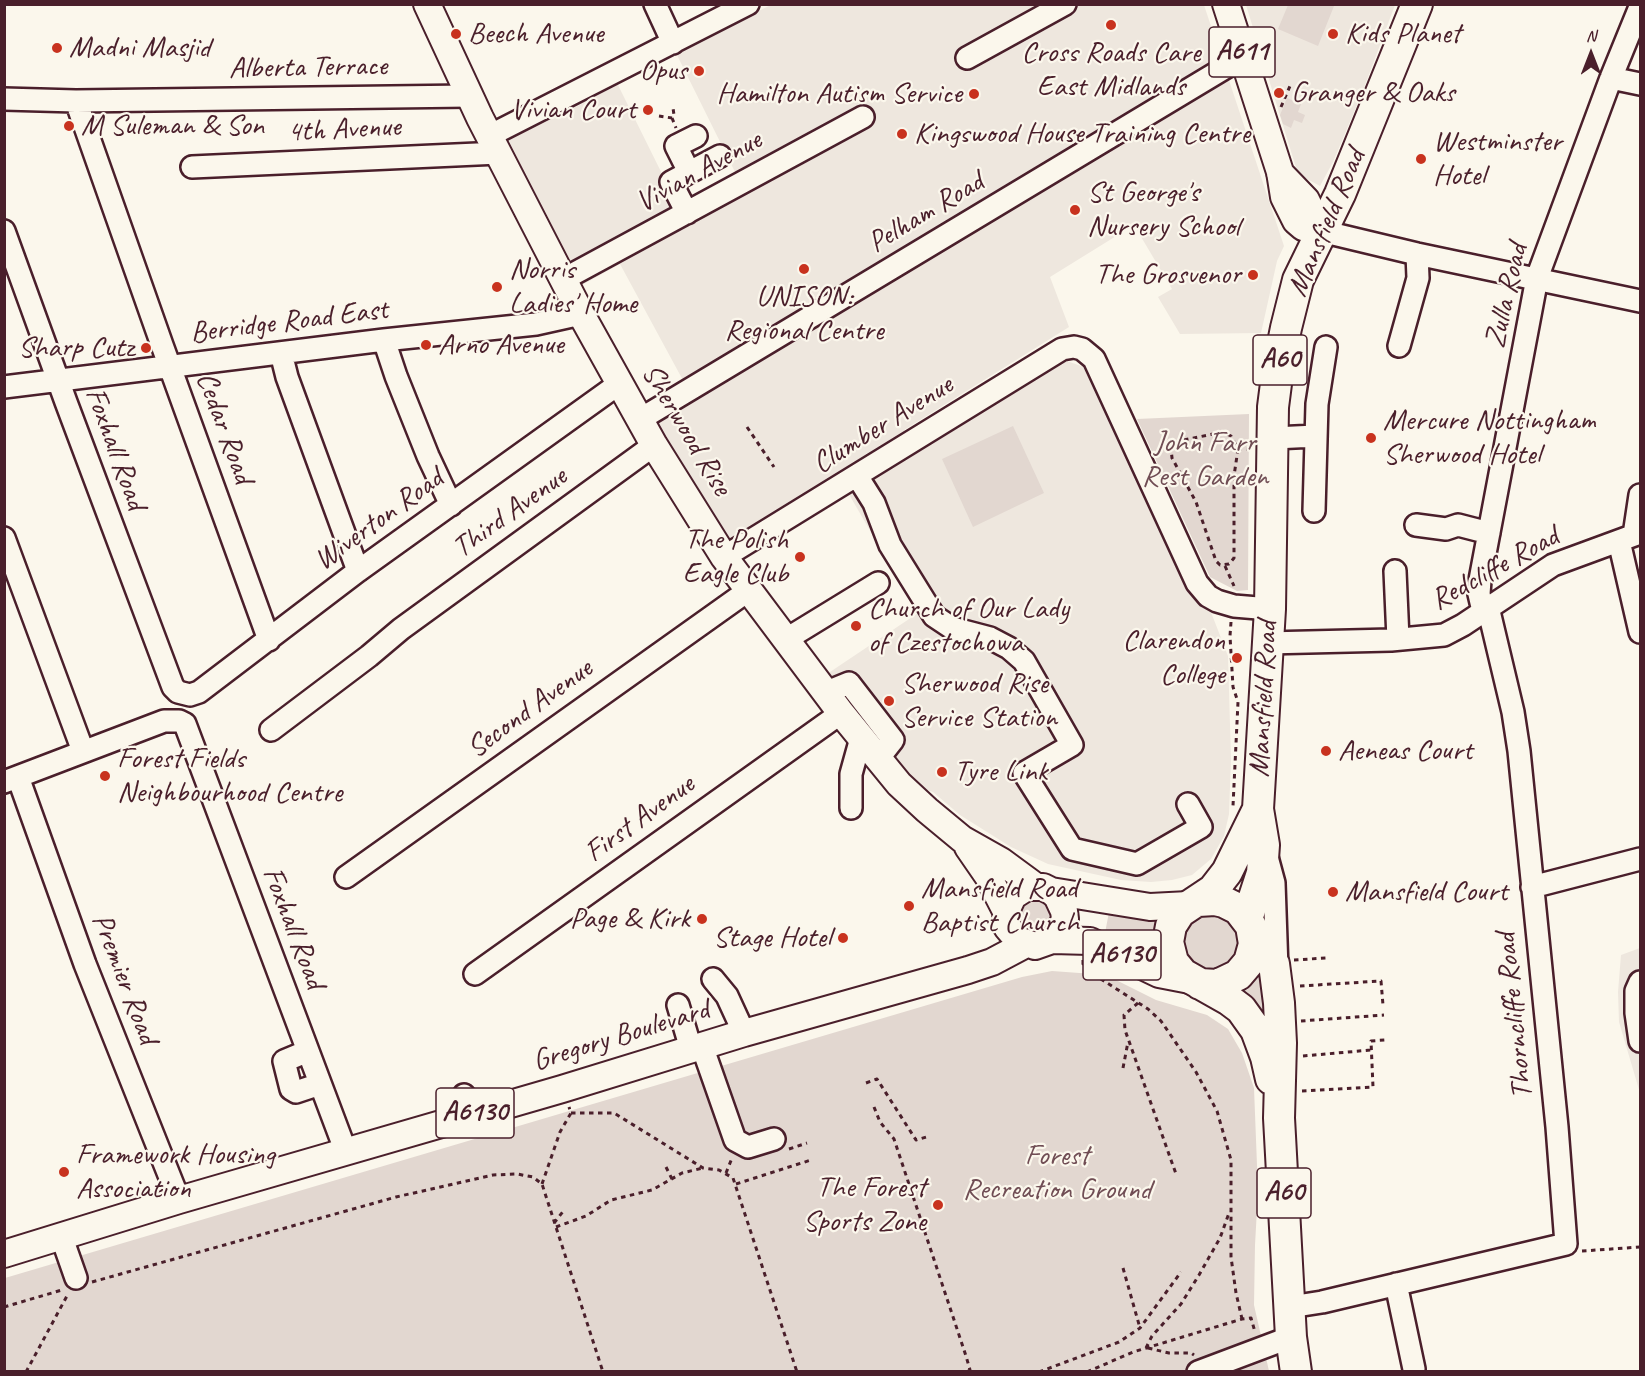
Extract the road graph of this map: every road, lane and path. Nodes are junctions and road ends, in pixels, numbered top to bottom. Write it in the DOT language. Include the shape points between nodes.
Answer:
graph roads {
  1 [pos="427,4"];
  2 [pos="655,4"];
  3 [pos="748,4"];
  4 [pos="1065,4"];
  5 [pos="1226,4"];
  6 [pos="1417,4"];
  7 [pos="1641,7"];
  8 [pos="673,43"];
  9 [pos="1243,57"];
  10 [pos="967,58"];
  11 [pos="1611,78"];
  12 [pos="1641,84"];
  13 [pos="469,96"];
  14 [pos="4,99"];
  15 [pos="76,101"];
  16 [pos="675,107"];
  17 [pos="659,116"];
  18 [pos="863,117"];
  19 [pos="696,136"];
  20 [pos="494,145"];
  21 [pos="720,156"];
  22 [pos="192,167"];
  23 [pos="689,172"];
  24 [pos="687,213"];
  25 [pos="1308,226"];
  26 [pos="4,231"];
  27 [pos="1417,254"];
  28 [pos="1537,278"];
  29 [pos="564,279"];
  30 [pos="1641,301"];
  31 [pos="581,314"];
  32 [pos="384,340"];
  33 [pos="1399,346"];
  34 [pos="1326,347"];
  35 [pos="281,353"];
  36 [pos="170,368"];
  37 [pos="58,380"];
  38 [pos="620,383"];
  39 [pos="4,387"];
  40 [pos="639,420"];
  41 [pos="747,427"];
  42 [pos="1316,436"];
  43 [pos="1274,443"];
  44 [pos="654,445"];
  45 [pos="1238,449"];
  46 [pos="774,467"];
  47 [pos="857,476"];
  48 [pos="1641,495"];
  49 [pos="451,505"];
  50 [pos="1314,511"];
  51 [pos="1416,525"];
  52 [pos="1489,533"];
  53 [pos="1631,536"];
  54 [pos="4,538"];
  55 [pos="724,556"];
  56 [pos="1225,566"];
  57 [pos="1395,571"];
  58 [pos="358,572"];
  59 [pos="878,583"];
  60 [pos="749,590"];
  61 [pos="1237,594"];
  62 [pos="1270,609"];
  63 [pos="1486,609"];
  64 [pos="1233,616"];
  65 [pos="1641,632"];
  66 [pos="1398,639"];
  67 [pos="269,640"];
  68 [pos="785,640"];
  69 [pos="1267,643"];
  70 [pos="173,687"];
  71 [pos="834,703"];
  72 [pos="271,730"];
  73 [pos="861,738"];
  74 [pos="1235,750"];
  75 [pos="83,751"];
  76 [pos="878,759"];
  77 [pos="11,779"];
  78 [pos="1188,804"];
  79 [pos="851,808"];
  80 [pos="1258,809"];
  81 [pos="962,839"];
  82 [pos="1264,845"];
  83 [pos="1641,859"];
  84 [pos="346,877"];
  85 [pos="1532,887"];
  86 [pos="1043,888"];
  87 [pos="1194,903"];
  88 [pos="1006,919"];
  89 [pos="1250,927"];
  90 [pos="1052,940"];
  91 [pos="1026,944"];
  92 [pos="1085,955"];
  93 [pos="1326,958"];
  94 [pos="1300,960"];
  95 [pos="474,974"];
  96 [pos="946,976"];
  97 [pos="713,979"];
  98 [pos="1195,982"];
  99 [pos="1641,982"];
  100 [pos="1138,1003"];
  101 [pos="1290,1004"];
  102 [pos="678,1005"];
  103 [pos="1383,1005"];
  104 [pos="1384,1015"];
  105 [pos="744,1033"];
  106 [pos="1385,1040"];
  107 [pos="1129,1041"];
  108 [pos="1641,1041"];
  109 [pos="697,1048"];
  110 [pos="1371,1050"];
  111 [pos="308,1051"];
  112 [pos="1298,1056"];
  113 [pos="1123,1068"];
  114 [pos="866,1083"];
  115 [pos="320,1084"];
  116 [pos="1300,1091"];
  117 [pos="874,1107"];
  118 [pos="1279,1118"];
  119 [pos="930,1136"];
  120 [pos="774,1139"];
  121 [pos="346,1152"];
  122 [pos="811,1160"];
  123 [pos="666,1167"];
  124 [pos="703,1168"];
  125 [pos="1176,1174"];
  126 [pos="672,1179"];
  127 [pos="542,1184"];
  128 [pos="736,1184"];
  129 [pos="179,1200"];
  130 [pos="1231,1207"];
  131 [pos="565,1209"];
  132 [pos="555,1225"];
  133 [pos="62,1238"];
  134 [pos="1566,1244"];
  135 [pos="1641,1247"];
  136 [pos="6,1249"];
  137 [pos="1124,1268"];
  138 [pos="1181,1272"];
  139 [pos="74,1283"];
  140 [pos="1396,1284"];
  141 [pos="1290,1306"];
  142 [pos="4,1307"];
  143 [pos="1242,1319"];
  144 [pos="1140,1328"];
  145 [pos="1292,1337"];
  146 [pos="1146,1348"];
  147 [pos="1259,1348"];
  148 [pos="1203,1369"];
  149 [pos="1414,1369"];
  150 [pos="26,1371"];
  151 [pos="603,1371"];
  152 [pos="798,1371"];
  153 [pos="966,1371"];
  154 [pos="1039,1371"];
  155 [pos="1087,1371"];
  156 [pos="1296,1371"];
  1 -- 13 [label="main road, Sherwood Rise"];
  2 -- 8 [label="street"];
  3 -- 8 [label="street"];
  4 -- 10 [label="street"];
  5 -- 9 [label="main road, A611"];
  6 -- 25 [label="highway, Mansfield Road / A60" via="1340,194"];
  7 -- 11 [label="street, Zulla Road"];
  8 -- 20 [label="street"];
  9 -- 25 [label="main road, A611" via="1280,172 1306,200"];
  9 -- 40 [label="street, Pelham Road"];
  11 -- 12 [label="street"];
  11 -- 28 [label="street, Zulla Road"];
  13 -- 15 [label="street, Alberta Terrace"];
  13 -- 20 [label="main road, Sherwood Rise"];
  14 -- 15 [label="street, Alberta Terrace"];
  15 -- 36 [label="street, Cedar Road"];
  16 -- 17 [label="path" via="672,118"];
  18 -- 24 [label="street, Vivian Avenue"];
  19 -- 23 [label="street" via="676,147"];
  20 -- 22 [label="street, 4th Avenue"];
  20 -- 29 [label="main road, Sherwood Rise"];
  21 -- 23 [label="street"];
  23 -- 24 [label="street" via="671,182"];
  24 -- 29 [label="street, Vivian Avenue"];
  25 -- 27 [label="street"];
  25 -- 43 [label="highway, Mansfield Road / A60" via="1278,368"];
  26 -- 37 [label="street, Foxhall Road"];
  27 -- 28 [label="street"];
  27 -- 33 [label="street" via="1418,278"];
  28 -- 30 [label="street"];
  28 -- 52 [label="street, Zulla Road" via="1515,354"];
  29 -- 31 [label="main road, Sherwood Rise"];
  31 -- 32 [label="street, Berridge Road East" via="536,324"];
  31 -- 38 [label="main road, Sherwood Rise"];
  32 -- 35 [label="street, Berridge Road East"];
  32 -- 49 [label="street"];
  34 -- 42 [label="street"];
  35 -- 36 [label="street, Berridge Road East"];
  35 -- 58 [label="street"];
  36 -- 37 [label="street, Berridge Road East"];
  36 -- 67 [label="street, Cedar Road"];
  37 -- 39 [label="street, Berridge Road East"];
  37 -- 70 [label="street, Foxhall Road"];
  38 -- 40 [label="main road, Sherwood Rise"];
  38 -- 49 [label="street, Wiverton Road"];
  40 -- 44 [label="main road, Sherwood Rise"];
  41 -- 46 [label="path"];
  42 -- 43 [label="street"];
  42 -- 50 [label="street"];
  43 -- 45 [label="path"];
  43 -- 62 [label="highway, Mansfield Road / A60"];
  44 -- 55 [label="main road, Sherwood Rise"];
  44 -- 72 [label="street, Third Avenue" via="503,563 401,629"];
  45 -- 56 [label="path" via="1234,476 1234,558"];
  45 -- 56 [label="path" via="1231,436 1223,432 1179,441 1171,453 1196,502 1216,561"];
  47 -- 55 [label="street, Clumber Avenue"];
  47 -- 62 [label="street, Clumber Avenue" via="1062,349 1082,349 1094,359 1197,584 1217,601"];
  47 -- 78 [label="street" via="874,503 890,545 934,616 952,628 990,638 1009,648 1024,661 1057,718 1072,745 1024,773 1072,849 1137,864 1201,827"];
  48 -- 53 [label="street"];
  49 -- 58 [label="street, Wiverton Road"];
  51 -- 52 [label="street" via="1446,529 1458,525"];
  52 -- 63 [label="street, Zulla Road" via="1479,594"];
  53 -- 63 [label="street, Redcliffe Road" via="1553,566"];
  53 -- 65 [label="street"];
  54 -- 75 [label="street"];
  55 -- 60 [label="main road, Sherwood Rise"];
  56 -- 61 [label="path"];
  57 -- 66 [label="street"];
  58 -- 67 [label="street, Wiverton Road"];
  59 -- 68 [label="street"];
  60 -- 68 [label="main road, Sherwood Rise"];
  60 -- 84 [label="street, Second Avenue"];
  62 -- 69 [label="highway, Mansfield Road / A60"];
  63 -- 66 [label="street, Redcliffe Road" via="1453,632"];
  63 -- 85 [label="street, Thorncliffe Road" via="1518,741"];
  64 -- 74 [label="path" via="1230,642 1238,702"];
  66 -- 69 [label="street, Redcliffe Road"];
  67 -- 70 [label="street, Wiverton Road" via="199,692 190,696"];
  68 -- 71 [label="main road, Sherwood Rise"];
  69 -- 80 [label="highway, Mansfield Road / A60"];
  71 -- 73 [label="main road, Sherwood Rise"];
  71 -- 76 [label="street" via="849,683 893,740"];
  71 -- 95 [label="street, First Avenue"];
  73 -- 76 [label="main road, Sherwood Rise"];
  73 -- 79 [label="street" via="851,774"];
  75 -- 77 [label="street"];
  75 -- 111 [label="street, Foxhall Road" via="164,721 185,724"];
  76 -- 81 [label="main road, Sherwood Rise" via="927,810"];
  77 -- 129 [label="street, Premier Road"];
  80 -- 82 [label="highway, Mansfield Road / A60"];
  80 -- 87 [label="highway, Mansfield Road / A60" via="1227,872 1213,890"];
  81 -- 86 [label="main road, Sherwood Rise"];
  81 -- 88 [label="main road, Sherwood Rise" via="988,876"];
  82 -- 89 [label="highway, Mansfield Road / A60"];
  82 -- 101 [label="street" via="1274,883"];
  83 -- 85 [label="street"];
  85 -- 134 [label="street, Thorncliffe Road"];
  86 -- 87 [label="main road, A6130" via="1150,907"];
  86 -- 88 [label="main road, Gregory Boulevard" via="1019,890 1008,902"];
  86 -- 90 [label="main road" via="1062,903 1065,920"];
  87 -- 89 [label="highway, Mansfield Road" via="1224,902 1238,909"];
  87 -- 98 [label="highway, Mansfield Road" via="1174,920 1168,942 1173,962"];
  88 -- 91 [label="main road" via="1011,934"];
  88 -- 96 [label="main road, Gregory Boulevard / A6130" via="974,957"];
  89 -- 98 [label="highway, Mansfield Road" via="1252,954 1238,975 1217,985"];
  89 -- 101 [label="highway, Mansfield Road / A60" via="1274,964"];
  90 -- 91 [label="main road, Gregory Boulevard" via="1035,946"];
  90 -- 98 [label="main road, Gregory Boulevard / A6130" via="1090,941 1159,974"];
  91 -- 96 [label="main road, Gregory Boulevard / A6130" via="992,962"];
  92 -- 100 [label="path" via="1083,964 1093,974"];
  93 -- 94 [label="path"];
  96 -- 105 [label="main road, Gregory Boulevard / A6130"];
  97 -- 105 [label="street" via="727,996"];
  98 -- 118 [label="highway, Mansfield Road / A60" via="1229,1000 1256,1030"];
  99 -- 108 [label="street" via="1636,992 1636,1013"];
  100 -- 107 [label="path" via="1124,1015"];
  100 -- 130 [label="path" via="1161,1021 1217,1110 1231,1161"];
  101 -- 103 [label="path" via="1381,981"];
  101 -- 104 [label="path"];
  101 -- 118 [label="highway, Mansfield Road / A60" via="1281,1043"];
  102 -- 109 [label="street"];
  105 -- 109 [label="main road, Gregory Boulevard / A6130"];
  106 -- 110 [label="path" via="1371,1041"];
  107 -- 113 [label="path"];
  107 -- 125 [label="path"];
  109 -- 120 [label="street" via="735,1140 748,1147"];
  109 -- 121 [label="main road, Gregory Boulevard / A6130" via="562,1089 468,1104"];
  110 -- 112 [label="path"];
  110 -- 116 [label="path" via="1373,1087"];
  111 -- 115 [label="street, Foxhall Road"];
  111 -- 115 [label="street" via="284,1061 291,1089 296,1092"];
  114 -- 119 [label="path" via="877,1079 916,1140"];
  115 -- 121 [label="street, Foxhall Road"];
  117 -- 153 [label="path" via="894,1139 966,1356 970,1370"];
  118 -- 141 [label="highway, Mansfield Road / A60"];
  121 -- 129 [label="main road, Gregory Boulevard / A6130"];
  122 -- 128 [label="path"];
  123 -- 126 [label="path"];
  124 -- 126 [label="path"];
  124 -- 127 [label="path" via="614,1113 576,1112 571,1113 560,1132"];
  124 -- 128 [label="path" via="726,1173"];
  126 -- 132 [label="path"];
  127 -- 132 [label="path"];
  127 -- 139 [label="path" via="533,1177 517,1174 494,1175 396,1197"];
  128 -- 152 [label="path"];
  129 -- 133 [label="main road, Gregory Boulevard / A6130"];
  130 -- 143 [label="path" via="1231,1257"];
  130 -- 146 [label="path" via="1199,1275"];
  131 -- 132 [label="path"];
  132 -- 151 [label="path"];
  133 -- 136 [label="main road, Gregory Boulevard / A6130"];
  133 -- 139 [label="street"];
  134 -- 135 [label="path" via="1575,1252"];
  134 -- 140 [label="street"];
  137 -- 144 [label="path"];
  138 -- 144 [label="path"];
  139 -- 142 [label="path"];
  139 -- 150 [label="path"];
  140 -- 141 [label="street"];
  140 -- 149 [label="street"];
  141 -- 145 [label="highway, Mansfield Road / A60"];
  143 -- 146 [label="path"];
  143 -- 147 [label="path" via="1251,1318"];
  144 -- 154 [label="path" via="1110,1346"];
  145 -- 147 [label="street"];
  145 -- 156 [label="highway, Mansfield Road / A60"];
  146 -- 148 [label="path" via="1191,1353"];
  146 -- 155 [label="path"];
  147 -- 148 [label="street"];
}
